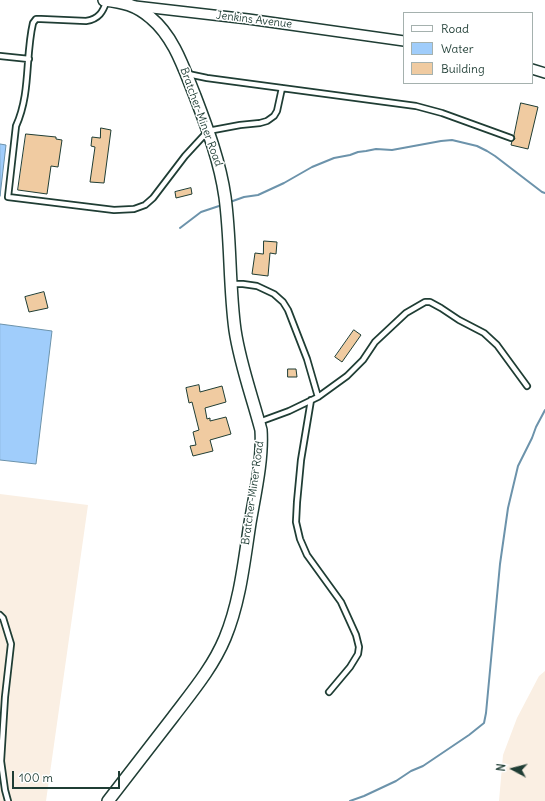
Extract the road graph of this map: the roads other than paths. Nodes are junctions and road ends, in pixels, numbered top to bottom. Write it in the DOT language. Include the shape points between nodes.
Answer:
graph roads {
  1 [pos="104,0"];
  2 [pos="107,0"];
  3 [pos="136,3"];
  4 [pos="403,41"];
  5 [pos="0,56"];
  6 [pos="29,59"];
  7 [pos="533,70"];
  8 [pos="545,73"];
  9 [pos="186,74"];
  10 [pos="282,88"];
  11 [pos="208,131"];
  12 [pos="511,138"];
  13 [pos="232,284"];
  14 [pos="527,386"];
  15 [pos="318,397"];
  16 [pos="311,400"];
  17 [pos="259,422"];
  18 [pos="0,615"];
  19 [pos="329,692"];
  20 [pos="0,761"];
  21 [pos="8,801"];
  22 [pos="108,801"];
  1 -- 2 [label="street, Jenkins Avenue"];
  2 -- 3 [label="street, Jenkins Avenue"];
  2 -- 6 [label="lane" via="102,12 93,20 36,19 32,28"];
  3 -- 4 [label="street, Jenkins Avenue"];
  3 -- 9 [label="street, Bratcher-Miner Road" via="162,29"];
  5 -- 6 [label="lane"];
  6 -- 11 [label="lane" via="21,115 16,126 8,197 114,210 134,209 154,198 185,156"];
  7 -- 8 [label="street"];
  9 -- 10 [label="lane"];
  9 -- 11 [label="street, Bratcher-Miner Road"];
  10 -- 11 [label="lane" via="277,110 267,121"];
  10 -- 12 [label="lane" via="416,106"];
  11 -- 13 [label="street, Bratcher-Miner Road" via="220,169 226,205"];
  13 -- 15 [label="lane" via="257,286 274,294 283,302 307,359"];
  13 -- 17 [label="street, Bratcher-Miner Road" via="237,342"];
  14 -- 15 [label="lane" via="497,345 484,333 430,302 425,302 406,313 375,342 363,360 347,376"];
  15 -- 16 [label="lane"];
  16 -- 17 [label="lane"];
  16 -- 19 [label="lane" via="296,502 296,522 307,555 341,602 359,646 358,654 350,667"];
  17 -- 22 [label="street, Bratcher-Miner Road" via="261,438 254,499 236,604 224,640 194,689"];
  18 -- 20 [label="lane" via="11,644"];
  20 -- 21 [label="lane"];
}
